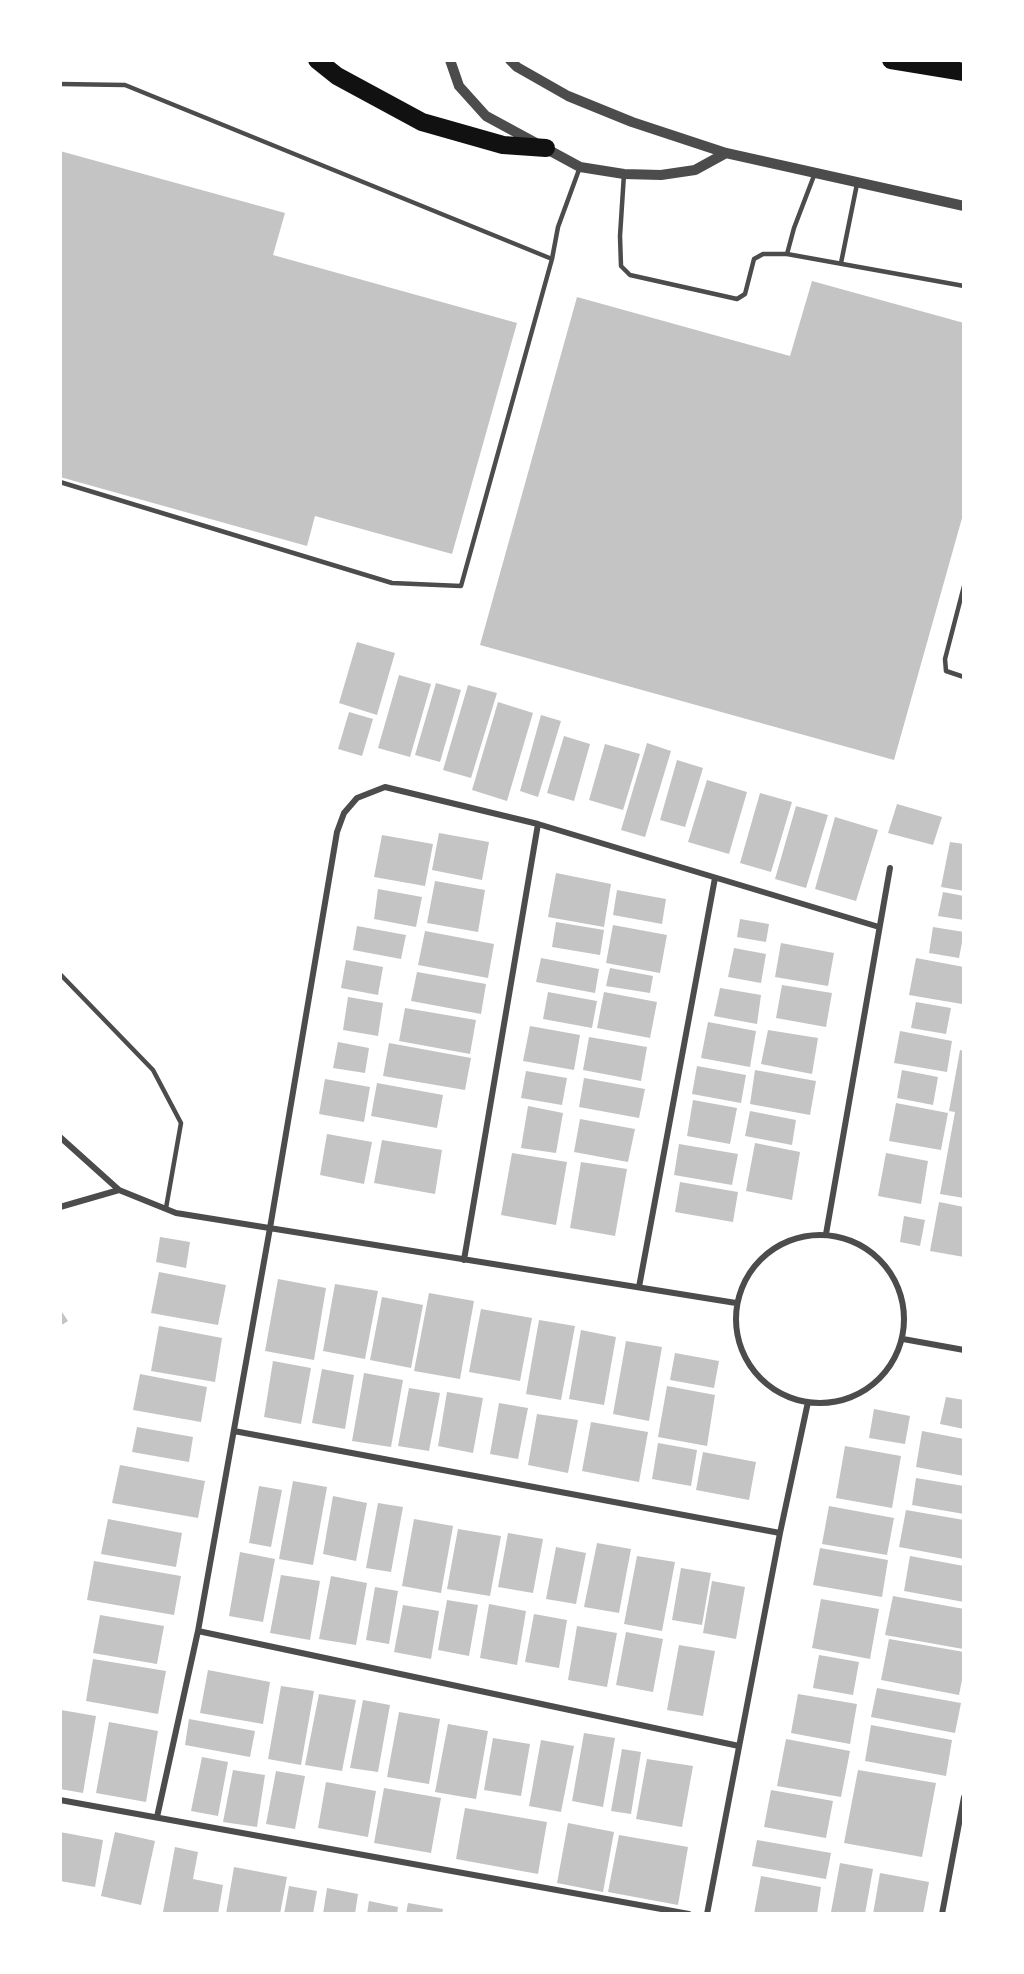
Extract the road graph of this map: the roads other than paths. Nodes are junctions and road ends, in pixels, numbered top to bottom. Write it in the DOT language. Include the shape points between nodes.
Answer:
graph roads {
  1 [pos="317,60"];
  2 [pos="450,60"];
  3 [pos="510,60"];
  4 [pos="891,60"];
  5 [pos="964,72"];
  6 [pos="60,84"];
  7 [pos="546,148"];
  8 [pos="726,153"];
  9 [pos="580,167"];
  10 [pos="815,173"];
  11 [pos="624,174"];
  12 [pos="857,182"];
  13 [pos="964,206"];
  14 [pos="787,255"];
  15 [pos="552,259"];
  16 [pos="841,263"];
  17 [pos="964,286"];
  18 [pos="60,482"];
  19 [pos="964,586"];
  20 [pos="964,677"];
  21 [pos="538,824"];
  22 [pos="890,868"];
  23 [pos="714,878"];
  24 [pos="879,927"];
  25 [pos="60,974"];
  26 [pos="60,1137"];
  27 [pos="119,1190"];
  28 [pos="60,1207"];
  29 [pos="166,1208"];
  30 [pos="270,1228"];
  31 [pos="826,1234"];
  32 [pos="464,1260"];
  33 [pos="639,1287"];
  34 [pos="736,1303"];
  35 [pos="903,1339"];
  36 [pos="964,1350"];
  37 [pos="808,1402"];
  38 [pos="234,1431"];
  39 [pos="780,1533"];
  40 [pos="198,1631"];
  41 [pos="739,1746"];
  42 [pos="964,1797"];
  43 [pos="60,1800"];
  44 [pos="157,1817"];
  45 [pos="688,1914"];
  46 [pos="707,1914"];
  47 [pos="942,1914"];
  1 -- 7 [label="highway" via="422,122 503,145"];
  2 -- 7 [label="street" via="459,86 486,116"];
  3 -- 8 [label="street" via="568,96"];
  4 -- 5 [label="highway"];
  6 -- 15 [label="lane" via="125,85"];
  7 -- 9 [label="street"];
  8 -- 10 [label="street"];
  8 -- 11 [label="street" via="695,170 661,175"];
  9 -- 11 [label="street"];
  9 -- 15 [label="lane" via="558,228"];
  10 -- 12 [label="street"];
  10 -- 14 [label="lane"];
  11 -- 14 [label="lane" via="621,266 630,275 737,299 745,294 754,259 763,254"];
  12 -- 13 [label="street"];
  12 -- 16 [label="lane"];
  14 -- 16 [label="lane"];
  15 -- 18 [label="lane" via="461,586 392,583"];
  16 -- 17 [label="lane"];
  19 -- 20 [label="lane" via="945,659 946,671"];
  21 -- 23 [label="street"];
  21 -- 30 [label="street" via="385,788 357,798 344,813 337,832"];
  21 -- 32 [label="street"];
  22 -- 24 [label="street"];
  23 -- 24 [label="street"];
  23 -- 33 [label="street"];
  24 -- 31 [label="street"];
  25 -- 29 [label="lane" via="153,1070 181,1123"];
  26 -- 27 [label="street"];
  27 -- 28 [label="street"];
  27 -- 29 [label="street"];
  29 -- 30 [label="street" via="176,1213"];
  30 -- 32 [label="street"];
  30 -- 38 [label="street"];
  31 -- 34 [label="street" via="778,1245 758,1260 744,1280"];
  31 -- 35 [label="street" via="864,1247 889,1269 900,1290 905,1314"];
  32 -- 33 [label="street"];
  33 -- 34 [label="street"];
  34 -- 37 [label="street" via="737,1337 751,1368 776,1391"];
  35 -- 36 [label="street"];
  35 -- 37 [label="street" via="890,1367 868,1389 839,1401"];
  37 -- 39 [label="street"];
  38 -- 39 [label="street"];
  38 -- 40 [label="street"];
  39 -- 41 [label="street"];
  40 -- 41 [label="street"];
  40 -- 44 [label="street"];
  41 -- 46 [label="street"];
  42 -- 47 [label="street"];
  43 -- 44 [label="street"];
  44 -- 45 [label="street"];
}
